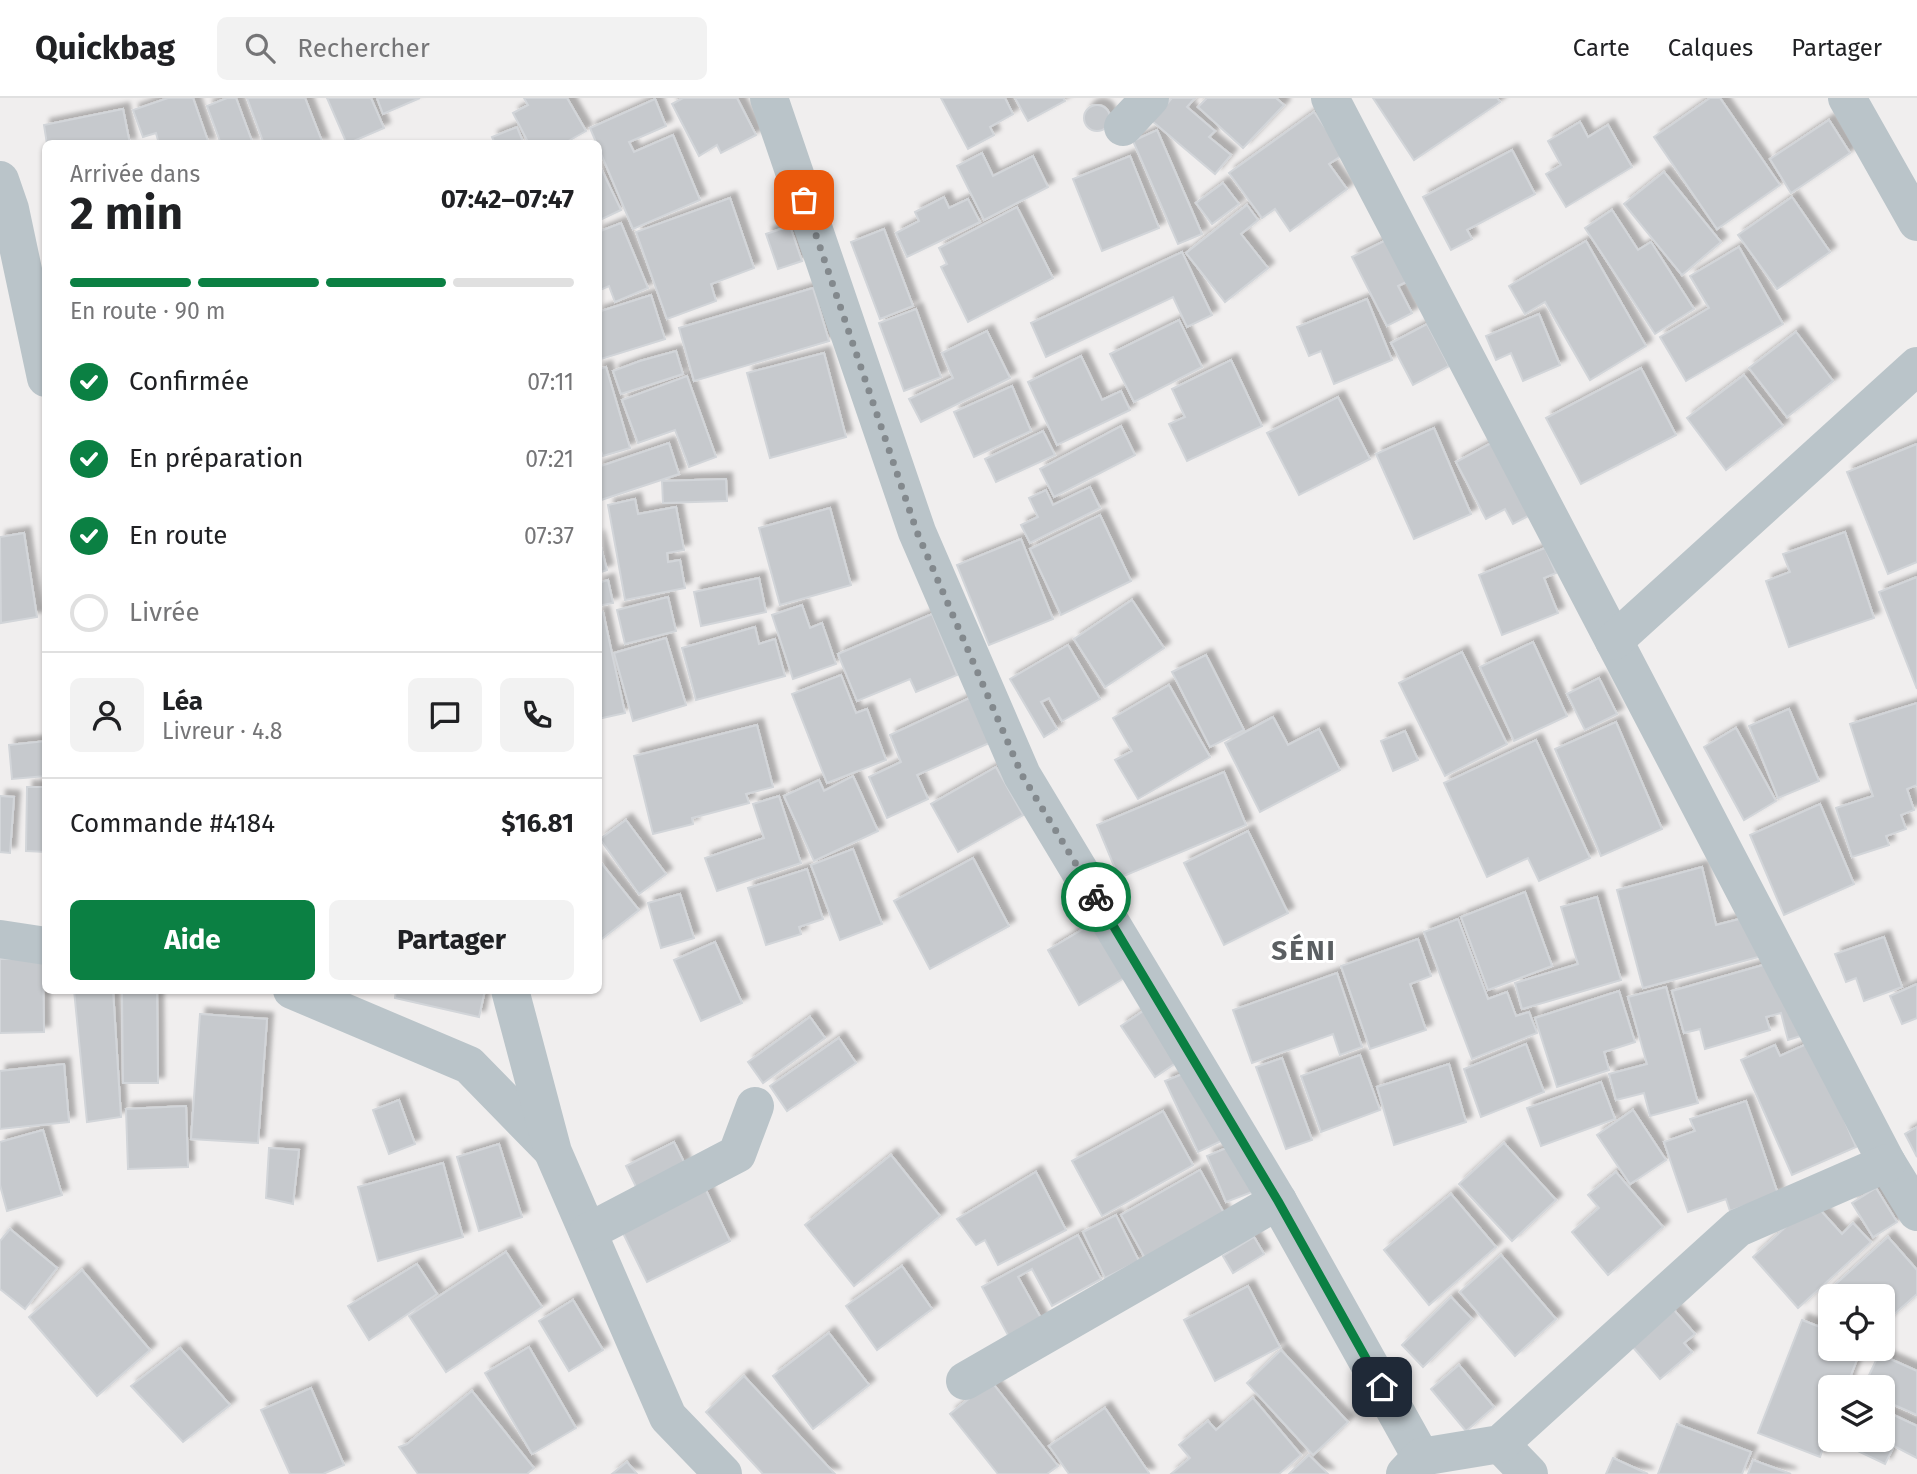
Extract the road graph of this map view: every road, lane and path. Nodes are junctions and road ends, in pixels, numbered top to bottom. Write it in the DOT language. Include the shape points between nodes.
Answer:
graph roads {
  1 [pos="769,98"];
  2 [pos="1150,98"];
  3 [pos="1331,98"];
  4 [pos="1847,98"];
  5 [pos="1123,127"];
  6 [pos="0,180"];
  7 [pos="1917,222"];
  8 [pos="42,359"];
  9 [pos="1917,366"];
  10 [pos="1614,641"];
  11 [pos="0,939"];
  12 [pos="42,945"];
  13 [pos="301,994"];
  14 [pos="511,994"];
  15 [pos="755,1106"];
  16 [pos="554,1152"];
  17 [pos="1887,1163"];
  18 [pos="1278,1201"];
  19 [pos="1917,1212"];
  20 [pos="588,1232"];
  21 [pos="965,1381"];
  22 [pos="1500,1444"];
  23 [pos="1413,1466"];
  24 [pos="723,1474"];
  25 [pos="1529,1474"];
  1 -- 18 [label="street" via="917,532 1022,775"];
  2 -- 5 [label="street"];
  3 -- 10 [label="street"];
  4 -- 7 [label="street"];
  6 -- 8 [label="street"];
  9 -- 10 [label="street"];
  10 -- 17 [label="street"];
  11 -- 12 [label="street"];
  13 -- 16 [label="street" via="469,1065"];
  14 -- 16 [label="street"];
  15 -- 20 [label="street" via="737,1154"];
  16 -- 20 [label="street"];
  17 -- 19 [label="street"];
  17 -- 22 [label="street" via="1738,1228"];
  18 -- 21 [label="street"];
  18 -- 23 [label="street"];
  20 -- 24 [label="street" via="668,1417"];
  22 -- 23 [label="street"];
  22 -- 25 [label="street"];
}
